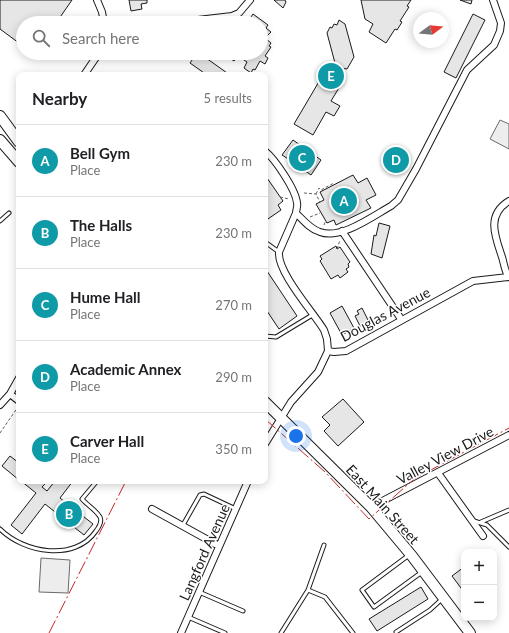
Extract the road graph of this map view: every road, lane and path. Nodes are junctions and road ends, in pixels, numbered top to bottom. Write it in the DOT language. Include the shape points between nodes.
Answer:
graph roads {
  1 [pos="97,0"];
  2 [pos="250,0"];
  3 [pos="493,0"];
  4 [pos="103,16"];
  5 [pos="232,16"];
  6 [pos="94,60"];
  7 [pos="86,72"];
  8 [pos="0,116"];
  9 [pos="16,138"];
  10 [pos="0,140"];
  11 [pos="311,148"];
  12 [pos="309,151"];
  13 [pos="268,154"];
  14 [pos="16,159"];
  15 [pos="334,183"];
  16 [pos="304,193"];
  17 [pos="316,194"];
  18 [pos="280,197"];
  19 [pos="292,199"];
  20 [pos="509,201"];
  21 [pos="320,202"];
  22 [pos="9,213"];
  23 [pos="296,213"];
  24 [pos="320,213"];
  25 [pos="310,217"];
  26 [pos="326,220"];
  27 [pos="0,221"];
  28 [pos="323,228"];
  29 [pos="342,234"];
  30 [pos="268,244"];
  31 [pos="337,249"];
  32 [pos="279,252"];
  33 [pos="508,277"];
  34 [pos="314,314"];
  35 [pos="401,320"];
  36 [pos="268,336"];
  37 [pos="328,350"];
  38 [pos="16,383"];
  39 [pos="10,394"];
  40 [pos="16,399"];
  41 [pos="0,405"];
  42 [pos="268,405"];
  43 [pos="16,410"];
  44 [pos="282,419"];
  45 [pos="0,433"];
  46 [pos="509,435"];
  47 [pos="268,440"];
  48 [pos="438,473"];
  49 [pos="94,484"];
  50 [pos="247,484"];
  51 [pos="371,508"];
  52 [pos="152,509"];
  53 [pos="236,510"];
  54 [pos="509,510"];
  55 [pos="472,521"];
  56 [pos="481,522"];
  57 [pos="182,526"];
  58 [pos="0,528"];
  59 [pos="483,536"];
  60 [pos="324,545"];
  61 [pos="219,546"];
  62 [pos="509,547"];
  63 [pos="410,554"];
  64 [pos="423,571"];
  65 [pos="308,590"];
  66 [pos="199,592"];
  67 [pos="443,598"];
  68 [pos="243,611"];
  69 [pos="188,617"];
  70 [pos="396,632"];
  71 [pos="181,633"];
  72 [pos="225,633"];
  73 [pos="281,633"];
  74 [pos="353,633"];
  75 [pos="470,633"];
  1 -- 4 [label="street"];
  2 -- 5 [label="street" via="239,13"];
  3 -- 29 [label="street" via="501,23 494,45 467,70 405,188 391,206"];
  6 -- 7 [label="street"];
  8 -- 9 [label="main road"];
  10 -- 14 [label="main road"];
  11 -- 12 [label="path"];
  13 -- 23 [label="street" via="295,194"];
  15 -- 17 [label="path" via="321,190 319,188"];
  16 -- 17 [label="path"];
  17 -- 21 [label="path"];
  18 -- 19 [label="path"];
  20 -- 33 [label="street, Douglas Avenue" via="498,210 493,224"];
  22 -- 27 [label="lane"];
  23 -- 29 [label="street" via="320,232"];
  23 -- 32 [label="street"];
  24 -- 25 [label="path"];
  26 -- 28 [label="path"];
  29 -- 31 [label="path"];
  29 -- 35 [label="street"];
  30 -- 32 [label="lane"];
  32 -- 34 [label="street" via="278,258 284,272"];
  33 -- 35 [label="street, Douglas Avenue" via="473,281"];
  34 -- 36 [label="lane" via="276,337"];
  34 -- 37 [label="street" via="324,330"];
  35 -- 37 [label="street, Douglas Avenue" via="346,351"];
  37 -- 44 [label="street, Douglas Avenue" via="318,372 291,402"];
  38 -- 39 [label="street"];
  39 -- 40 [label="street"];
  39 -- 41 [label="street"];
  42 -- 44 [label="main road, East Main Street"];
  43 -- 45 [label="path"];
  44 -- 47 [label="street"];
  44 -- 51 [label="main road, East Main Street"];
  46 -- 48 [label="street, Valley View Drive"];
  48 -- 51 [label="street, Valley View Drive"];
  48 -- 55 [label="street"];
  49 -- 58 [label="lane" via="82,499 100,517 100,523 89,540 81,546 45,550 28,547"];
  50 -- 53 [label="street, Langford Avenue"];
  51 -- 63 [label="main road, East Main Street"];
  52 -- 57 [label="street"];
  53 -- 57 [label="lane" via="204,494 200,495"];
  53 -- 61 [label="street, Langford Avenue"];
  54 -- 56 [label="lane"];
  55 -- 56 [label="lane"];
  55 -- 59 [label="street"];
  56 -- 62 [label="lane"];
  57 -- 61 [label="street"];
  60 -- 65 [label="lane"];
  61 -- 66 [label="street, Langford Avenue"];
  63 -- 64 [label="main road, East Main Street"];
  63 -- 64 [label="lane" via="362,590 374,606"];
  64 -- 67 [label="main road, East Main Street"];
  65 -- 73 [label="lane"];
  65 -- 74 [label="lane" via="326,597"];
  66 -- 68 [label="lane"];
  66 -- 69 [label="street, Langford Avenue"];
  67 -- 70 [label="lane" via="430,610"];
  67 -- 75 [label="main road, East Main Street"];
  69 -- 71 [label="street, Langford Avenue"];
  69 -- 72 [label="lane"];
}
